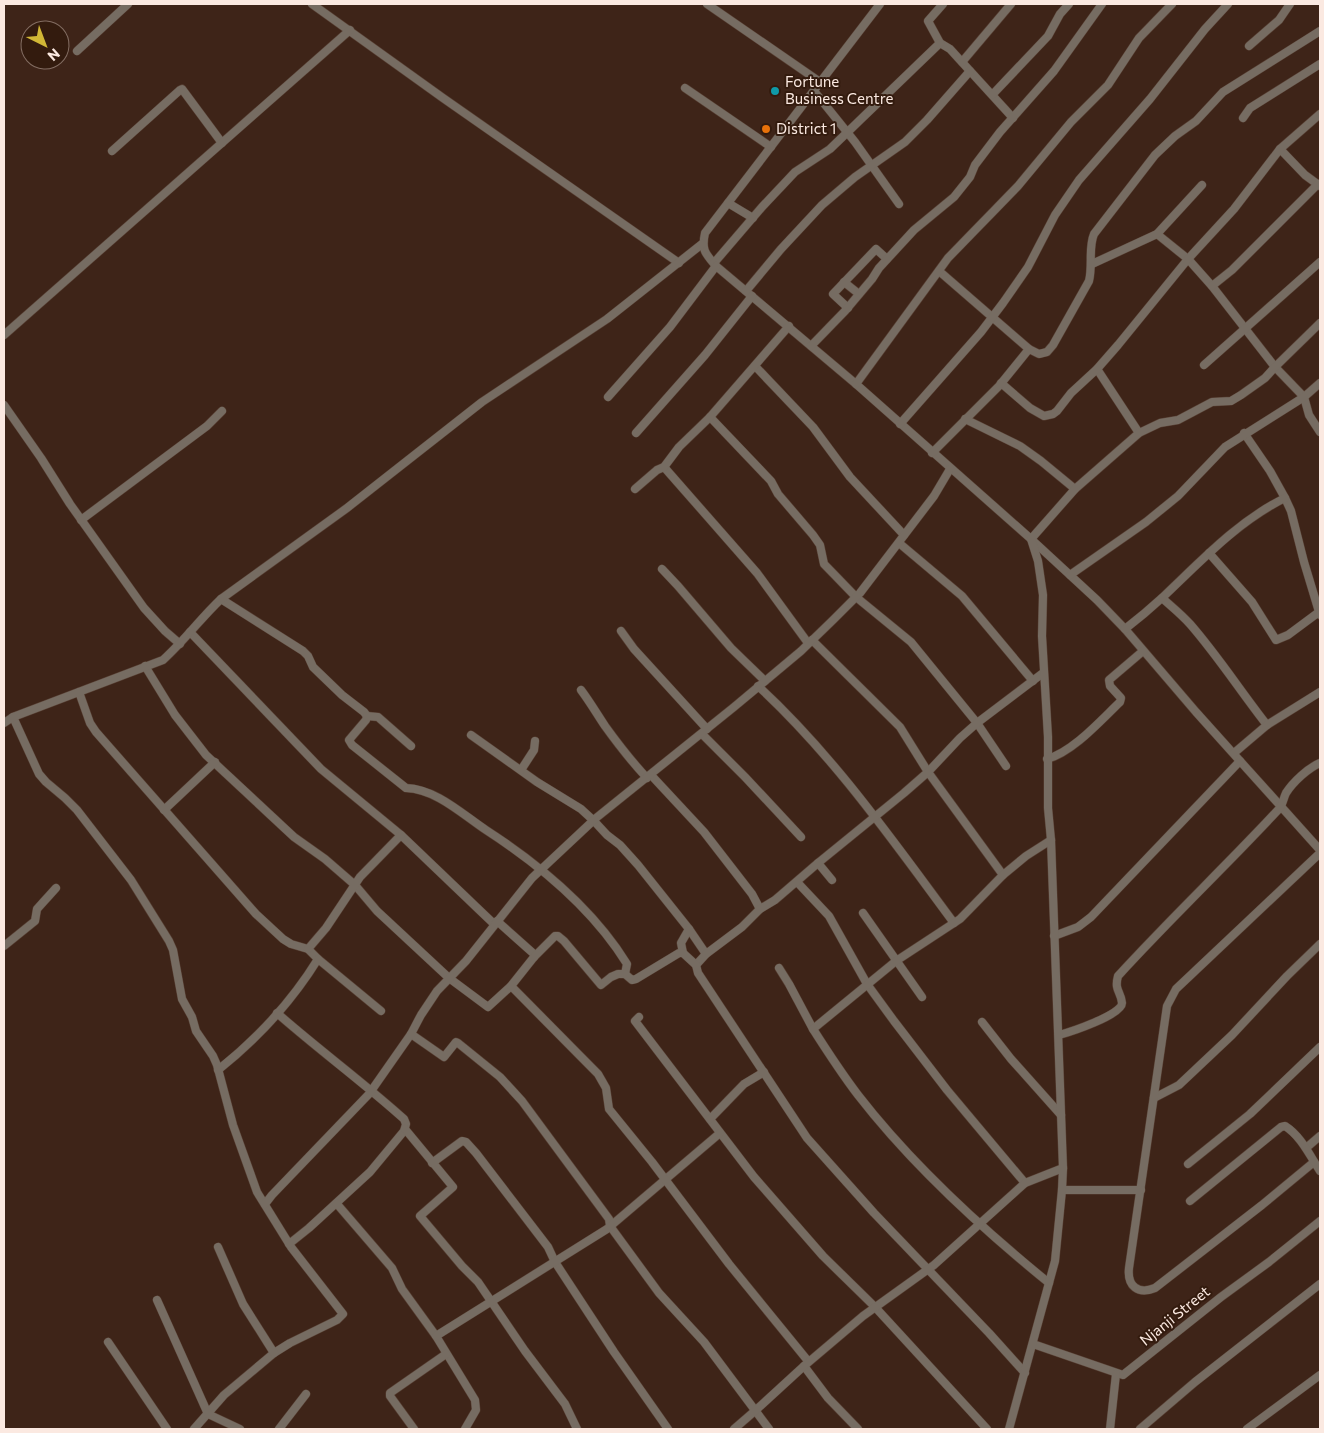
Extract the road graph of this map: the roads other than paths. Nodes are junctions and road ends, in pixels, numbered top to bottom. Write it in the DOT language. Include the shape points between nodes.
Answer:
graph roads {
  1 [pos="128,4"];
  2 [pos="312,4"];
  3 [pos="707,4"];
  4 [pos="880,4"];
  5 [pos="943,4"];
  6 [pos="1012,4"];
  7 [pos="1069,4"];
  8 [pos="1102,4"];
  9 [pos="1172,4"];
  10 [pos="1228,4"];
  11 [pos="1290,4"];
  12 [pos="350,30"];
  13 [pos="1320,31"];
  14 [pos="940,43"];
  15 [pos="1249,46"];
  16 [pos="77,51"];
  17 [pos="962,62"];
  18 [pos="1320,64"];
  19 [pos="970,71"];
  20 [pos="820,82"];
  21 [pos="685,88"];
  22 [pos="814,91"];
  23 [pos="992,94"];
  24 [pos="1320,114"];
  25 [pos="1013,118"];
  26 [pos="1243,118"];
  27 [pos="846,133"];
  28 [pos="222,143"];
  29 [pos="771,147"];
  30 [pos="1280,149"];
  31 [pos="112,151"];
  32 [pos="871,165"];
  33 [pos="1202,185"];
  34 [pos="1319,185"];
  35 [pos="728,203"];
  36 [pos="899,204"];
  37 [pos="753,218"];
  38 [pos="1157,234"];
  39 [pos="702,244"];
  40 [pos="887,259"];
  41 [pos="1188,259"];
  42 [pos="1320,262"];
  43 [pos="679,263"];
  44 [pos="1092,264"];
  45 [pos="715,265"];
  46 [pos="939,271"];
  47 [pos="844,282"];
  48 [pos="1212,286"];
  49 [pos="749,293"];
  50 [pos="859,294"];
  51 [pos="848,308"];
  52 [pos="993,316"];
  53 [pos="1320,323"];
  54 [pos="789,326"];
  55 [pos="1245,328"];
  56 [pos="4,335"];
  57 [pos="811,346"];
  58 [pos="1030,349"];
  59 [pos="1204,365"];
  60 [pos="754,366"];
  61 [pos="1275,367"];
  62 [pos="1098,368"];
  63 [pos="1001,383"];
  64 [pos="1320,383"];
  65 [pos="856,384"];
  66 [pos="608,397"];
  67 [pos="1304,397"];
  68 [pos="4,405"];
  69 [pos="222,411"];
  70 [pos="710,417"];
  71 [pos="965,419"];
  72 [pos="900,424"];
  73 [pos="1320,432"];
  74 [pos="636,433"];
  75 [pos="1139,433"];
  76 [pos="1244,433"];
  77 [pos="932,453"];
  78 [pos="664,467"];
  79 [pos="950,469"];
  80 [pos="635,489"];
  81 [pos="1075,489"];
  82 [pos="1285,498"];
  83 [pos="81,520"];
  84 [pos="904,535"];
  85 [pos="1031,539"];
  86 [pos="899,543"];
  87 [pos="1209,553"];
  88 [pos="662,569"];
  89 [pos="1070,575"];
  90 [pos="856,597"];
  91 [pos="1162,598"];
  92 [pos="221,600"];
  93 [pos="1320,613"];
  94 [pos="1126,630"];
  95 [pos="621,631"];
  96 [pos="190,632"];
  97 [pos="810,642"];
  98 [pos="180,644"];
  99 [pos="1143,651"];
  100 [pos="145,666"];
  101 [pos="1043,673"];
  102 [pos="765,681"];
  103 [pos="1033,681"];
  104 [pos="758,686"];
  105 [pos="581,690"];
  106 [pos="78,692"];
  107 [pos="1320,692"];
  108 [pos="367,716"];
  109 [pos="13,717"];
  110 [pos="4,723"];
  111 [pos="978,723"];
  112 [pos="1267,725"];
  113 [pos="704,732"];
  114 [pos="471,735"];
  115 [pos="535,741"];
  116 [pos="411,746"];
  117 [pos="1234,753"];
  118 [pos="1048,759"];
  119 [pos="1240,761"];
  120 [pos="215,762"];
  121 [pos="1320,763"];
  122 [pos="1006,766"];
  123 [pos="521,770"];
  124 [pos="928,772"];
  125 [pos="649,777"];
  126 [pos="1282,807"];
  127 [pos="164,810"];
  128 [pos="876,817"];
  129 [pos="594,821"];
  130 [pos="401,835"];
  131 [pos="801,837"];
  132 [pos="1051,840"];
  133 [pos="1320,852"];
  134 [pos="818,862"];
  135 [pos="541,870"];
  136 [pos="1004,875"];
  137 [pos="832,880"];
  138 [pos="797,882"];
  139 [pos="355,885"];
  140 [pos="56,888"];
  141 [pos="760,909"];
  142 [pos="863,913"];
  143 [pos="496,922"];
  144 [pos="954,923"];
  145 [pos="688,929"];
  146 [pos="1054,936"];
  147 [pos="1320,944"];
  148 [pos="4,946"];
  149 [pos="308,949"];
  150 [pos="683,953"];
  151 [pos="706,954"];
  152 [pos="534,957"];
  153 [pos="318,958"];
  154 [pos="896,961"];
  155 [pos="696,965"];
  156 [pos="779,968"];
  157 [pos="625,974"];
  158 [pos="449,978"];
  159 [pos="867,984"];
  160 [pos="511,986"];
  161 [pos="922,997"];
  162 [pos="381,1011"];
  163 [pos="277,1014"];
  164 [pos="639,1017"];
  165 [pos="982,1022"];
  166 [pos="813,1029"];
  167 [pos="412,1034"];
  168 [pos="1059,1035"];
  169 [pos="1320,1047"];
  170 [pos="218,1070"];
  171 [pos="764,1072"];
  172 [pos="372,1090"];
  173 [pos="1154,1098"];
  174 [pos="1061,1115"];
  175 [pos="710,1119"];
  176 [pos="405,1129"];
  177 [pos="720,1133"];
  178 [pos="1320,1136"];
  179 [pos="1306,1148"];
  180 [pos="1314,1162"];
  181 [pos="432,1163"];
  182 [pos="1188,1164"];
  183 [pos="1063,1168"];
  184 [pos="1320,1171"];
  185 [pos="666,1180"];
  186 [pos="1024,1182"];
  187 [pos="1062,1190"];
  188 [pos="1141,1190"];
  189 [pos="1190,1201"];
  190 [pos="266,1204"];
  191 [pos="337,1204"];
  192 [pos="1320,1221"];
  193 [pos="979,1224"];
  194 [pos="610,1226"];
  195 [pos="289,1244"];
  196 [pos="218,1247"];
  197 [pos="555,1262"];
  198 [pos="928,1269"];
  199 [pos="1049,1283"];
  200 [pos="1320,1284"];
  201 [pos="157,1300"];
  202 [pos="492,1301"];
  203 [pos="875,1307"];
  204 [pos="436,1336"];
  205 [pos="108,1342"];
  206 [pos="1033,1344"];
  207 [pos="274,1353"];
  208 [pos="446,1354"];
  209 [pos="806,1364"];
  210 [pos="1025,1373"];
  211 [pos="1116,1374"];
  212 [pos="1320,1375"];
  213 [pos="306,1394"];
  214 [pos="756,1410"];
  215 [pos="208,1414"];
  216 [pos="167,1429"];
  217 [pos="194,1429"];
  218 [pos="240,1429"];
  219 [pos="278,1429"];
  220 [pos="414,1429"];
  221 [pos="465,1429"];
  222 [pos="577,1429"];
  223 [pos="668,1429"];
  224 [pos="734,1429"];
  225 [pos="769,1429"];
  226 [pos="858,1429"];
  227 [pos="987,1429"];
  228 [pos="1009,1429"];
  229 [pos="1110,1429"];
  230 [pos="1140,1429"];
  231 [pos="1246,1429"];
  1 -- 16 [label="street"];
  2 -- 12 [label="street"];
  3 -- 20 [label="street"];
  4 -- 20 [label="street"];
  5 -- 14 [label="street" via="928,21"];
  6 -- 17 [label="street"];
  7 -- 23 [label="street" via="1044,41"];
  8 -- 25 [label="street" via="1054,70"];
  9 -- 46 [label="street" via="1139,38 1108,85 1071,122 1018,186"];
  10 -- 52 [label="street" via="1079,180 1055,215 1028,267"];
  11 -- 15 [label="street" via="1279,20"];
  12 -- 28 [label="street"];
  12 -- 43 [label="street"];
  13 -- 44 [label="street" via="1223,92 1196,121 1174,136 1094,234 1091,240"];
  14 -- 17 [label="street"];
  14 -- 27 [label="street"];
  17 -- 19 [label="street"];
  18 -- 26 [label="street" via="1250,108"];
  19 -- 23 [label="street"];
  19 -- 32 [label="street" via="905,142"];
  20 -- 22 [label="street"];
  21 -- 29 [label="street"];
  22 -- 27 [label="street"];
  22 -- 29 [label="street"];
  23 -- 25 [label="street"];
  24 -- 30 [label="street"];
  25 -- 40 [label="street" via="954,197 914,230"];
  27 -- 32 [label="street"];
  27 -- 37 [label="street" via="830,149 795,172"];
  28 -- 31 [label="street" via="182,89"];
  28 -- 56 [label="street"];
  29 -- 35 [label="street"];
  30 -- 34 [label="street"];
  30 -- 41 [label="street" via="1234,209"];
  32 -- 36 [label="street"];
  32 -- 49 [label="street" via="822,205 781,249"];
  33 -- 38 [label="street"];
  34 -- 48 [label="street"];
  35 -- 37 [label="street"];
  35 -- 39 [label="street" via="705,233"];
  37 -- 45 [label="street"];
  38 -- 41 [label="street"];
  38 -- 44 [label="street"];
  39 -- 43 [label="street"];
  39 -- 45 [label="street" via="706,256"];
  40 -- 47 [label="street" via="876,250"];
  40 -- 50 [label="street"];
  41 -- 48 [label="street"];
  41 -- 62 [label="street"];
  42 -- 55 [label="street"];
  43 -- 92 [label="street" via="607,319 482,402 347,508"];
  44 -- 58 [label="street" via="1089,281 1054,345 1039,354"];
  45 -- 49 [label="street"];
  45 -- 66 [label="street" via="670,327"];
  46 -- 52 [label="street"];
  46 -- 65 [label="street"];
  47 -- 50 [label="street"];
  47 -- 51 [label="street" via="832,294"];
  48 -- 55 [label="street"];
  49 -- 54 [label="street"];
  49 -- 74 [label="street" via="705,356"];
  50 -- 51 [label="street"];
  51 -- 57 [label="street"];
  52 -- 58 [label="street"];
  52 -- 72 [label="street"];
  53 -- 61 [label="street"];
  54 -- 57 [label="street"];
  54 -- 60 [label="street"];
  55 -- 59 [label="street"];
  55 -- 61 [label="street"];
  57 -- 65 [label="street"];
  58 -- 63 [label="street"];
  60 -- 70 [label="street"];
  60 -- 84 [label="street" via="813,427 850,477"];
  61 -- 67 [label="street"];
  61 -- 75 [label="street" via="1255,386 1230,401 1212,402 1178,420 1160,423"];
  62 -- 63 [label="street" via="1058,411 1044,416"];
  62 -- 75 [label="street"];
  63 -- 71 [label="street"];
  64 -- 67 [label="street"];
  65 -- 72 [label="street"];
  67 -- 73 [label="street"];
  67 -- 76 [label="street"];
  68 -- 83 [label="street"];
  69 -- 83 [label="street" via="207,426"];
  70 -- 78 [label="street" via="679,447"];
  70 -- 90 [label="street" via="771,481 782,500 820,545 824,564"];
  71 -- 77 [label="street"];
  71 -- 81 [label="street" via="1020,446"];
  72 -- 77 [label="street"];
  75 -- 81 [label="street"];
  76 -- 82 [label="street"];
  76 -- 89 [label="street" via="1225,447 1178,496"];
  77 -- 79 [label="street"];
  78 -- 80 [label="street"];
  78 -- 97 [label="street" via="729,539"];
  79 -- 84 [label="street"];
  79 -- 85 [label="street"];
  81 -- 85 [label="street"];
  82 -- 87 [label="street" via="1263,508"];
  82 -- 93 [label="street"];
  83 -- 98 [label="street" via="144,608"];
  84 -- 86 [label="street"];
  85 -- 89 [label="street"];
  85 -- 101 [label="street" via="1043,595"];
  86 -- 90 [label="street"];
  86 -- 103 [label="street" via="962,596"];
  87 -- 91 [label="street"];
  87 -- 93 [label="street" via="1252,602 1276,640 1288,636"];
  88 -- 102 [label="street" via="730,648"];
  89 -- 94 [label="street"];
  90 -- 97 [label="street"];
  90 -- 111 [label="street" via="911,642"];
  91 -- 94 [label="street"];
  91 -- 112 [label="street" via="1190,624"];
  92 -- 96 [label="street"];
  92 -- 108 [label="street" via="303,651 313,667"];
  94 -- 99 [label="street"];
  95 -- 113 [label="street"];
  96 -- 98 [label="street"];
  96 -- 130 [label="street" via="321,769"];
  97 -- 102 [label="street"];
  97 -- 124 [label="street" via="900,727"];
  98 -- 100 [label="street" via="163,660"];
  99 -- 117 [label="street"];
  99 -- 118 [label="street" via="1109,680 1121,698 1120,702 1075,744"];
  100 -- 106 [label="street"];
  100 -- 120 [label="street" via="175,715"];
  101 -- 103 [label="street"];
  101 -- 118 [label="street"];
  102 -- 104 [label="street"];
  103 -- 111 [label="street"];
  104 -- 113 [label="street"];
  104 -- 128 [label="street" via="832,762"];
  105 -- 125 [label="street" via="622,749"];
  106 -- 109 [label="street"];
  106 -- 127 [label="street" via="96,732"];
  107 -- 112 [label="street"];
  108 -- 116 [label="street" via="378,717"];
  108 -- 135 [label="street" via="349,740 352,745 406,788 425,792 468,816"];
  109 -- 110 [label="street"];
  109 -- 170 [label="street" via="39,774 77,810 131,880 169,941 174,950 182,999"];
  111 -- 122 [label="street"];
  111 -- 124 [label="street"];
  112 -- 117 [label="street"];
  113 -- 125 [label="street"];
  113 -- 131 [label="street"];
  114 -- 123 [label="street"];
  115 -- 123 [label="street" via="534,750"];
  117 -- 119 [label="street"];
  118 -- 132 [label="street"];
  119 -- 126 [label="street"];
  119 -- 146 [label="street" via="1091,917 1078,927"];
  120 -- 127 [label="street"];
  120 -- 139 [label="street" via="294,837"];
  121 -- 126 [label="street" via="1297,780"];
  123 -- 129 [label="street"];
  124 -- 128 [label="street"];
  124 -- 136 [label="street"];
  125 -- 129 [label="street"];
  125 -- 141 [label="street" via="704,832"];
  126 -- 133 [label="street"];
  126 -- 168 [label="street" via="1118,976 1116,984 1122,1002 1118,1010"];
  127 -- 149 [label="street" via="267,924 291,944"];
  128 -- 134 [label="street"];
  128 -- 144 [label="street"];
  129 -- 135 [label="street"];
  129 -- 145 [label="street" via="638,865"];
  130 -- 139 [label="street"];
  130 -- 143 [label="street"];
  132 -- 136 [label="street"];
  132 -- 146 [label="street"];
  133 -- 173 [label="street" via="1176,989 1167,1006"];
  134 -- 137 [label="street"];
  134 -- 138 [label="street"];
  135 -- 143 [label="street"];
  135 -- 157 [label="street" via="599,925 626,964"];
  136 -- 144 [label="street"];
  138 -- 141 [label="street"];
  138 -- 159 [label="street" via="830,916"];
  139 -- 149 [label="street"];
  139 -- 158 [label="street" via="377,912"];
  140 -- 148 [label="street" via="37,909 35,921"];
  141 -- 151 [label="street"];
  142 -- 154 [label="street"];
  143 -- 152 [label="street"];
  143 -- 158 [label="street"];
  144 -- 154 [label="street"];
  145 -- 150 [label="street" via="681,943"];
  145 -- 151 [label="street"];
  146 -- 168 [label="street"];
  147 -- 173 [label="street" via="1179,1085"];
  149 -- 153 [label="street"];
  150 -- 155 [label="street"];
  150 -- 157 [label="street" via="676,954 636,979 632,980"];
  151 -- 155 [label="street"];
  152 -- 157 [label="street" via="558,936 598,984"];
  152 -- 160 [label="street"];
  153 -- 162 [label="street"];
  153 -- 163 [label="street"];
  154 -- 159 [label="street"];
  154 -- 161 [label="street"];
  155 -- 171 [label="street" via="698,973"];
  156 -- 166 [label="street"];
  158 -- 160 [label="street" via="488,1007"];
  158 -- 167 [label="street" via="421,1015"];
  159 -- 166 [label="street"];
  159 -- 186 [label="street" via="947,1090"];
  160 -- 185 [label="street" via="598,1074 606,1088 609,1109"];
  163 -- 170 [label="street"];
  163 -- 172 [label="street"];
  164 -- 175 [label="street" via="635,1021"];
  165 -- 174 [label="street"];
  166 -- 193 [label="street" via="841,1072 886,1128"];
  167 -- 172 [label="street"];
  167 -- 194 [label="street" via="444,1057 456,1042 500,1077 522,1101 609,1219"];
  168 -- 174 [label="street"];
  169 -- 182 [label="street" via="1250,1114"];
  170 -- 190 [label="street" via="246,1163 257,1192"];
  171 -- 175 [label="street" via="744,1084"];
  171 -- 198 [label="street" via="807,1138"];
  172 -- 176 [label="street" via="404,1119"];
  172 -- 190 [label="street"];
  173 -- 188 [label="street"];
  174 -- 183 [label="street"];
  175 -- 177 [label="street"];
  176 -- 181 [label="street"];
  176 -- 191 [label="street" via="370,1172"];
  177 -- 185 [label="street"];
  177 -- 203 [label="street" via="822,1256"];
  178 -- 179 [label="street"];
  179 -- 180 [label="street"];
  179 -- 189 [label="street" via="1290,1129 1281,1127"];
  180 -- 184 [label="street"];
  180 -- 188 [label="street" via="1155,1288 1146,1291 1131,1284 1128,1276"];
  181 -- 197 [label="street" via="462,1141 466,1142 548,1247"];
  181 -- 202 [label="street" via="453,1186 420,1216"];
  183 -- 186 [label="street"];
  183 -- 187 [label="street"];
  185 -- 194 [label="street"];
  185 -- 209 [label="street"];
  186 -- 193 [label="street"];
  187 -- 188 [label="street"];
  187 -- 199 [label="street" via="1055,1262"];
  190 -- 195 [label="street"];
  191 -- 195 [label="street"];
  191 -- 204 [label="street" via="385,1259"];
  192 -- 211 [label="street, Njanji Street" via="1123,1376"];
  193 -- 198 [label="street"];
  193 -- 199 [label="street"];
  194 -- 197 [label="street"];
  194 -- 214 [label="street" via="659,1293 704,1342"];
  195 -- 207 [label="street" via="343,1314"];
  196 -- 207 [label="street" via="243,1304"];
  197 -- 202 [label="street"];
  197 -- 223 [label="street"];
  198 -- 203 [label="street"];
  198 -- 210 [label="street"];
  199 -- 206 [label="street"];
  200 -- 230 [label="street"];
  201 -- 215 [label="street"];
  202 -- 204 [label="street"];
  202 -- 222 [label="street" via="565,1404"];
  203 -- 209 [label="street"];
  203 -- 227 [label="street"];
  204 -- 208 [label="street"];
  205 -- 216 [label="street"];
  206 -- 210 [label="street"];
  206 -- 211 [label="street"];
  207 -- 215 [label="street"];
  208 -- 220 [label="street" via="390,1393"];
  208 -- 221 [label="street" via="475,1400 476,1410"];
  209 -- 214 [label="street"];
  209 -- 226 [label="street" via="828,1398"];
  210 -- 228 [label="street"];
  211 -- 229 [label="street"];
  212 -- 231 [label="street"];
  213 -- 219 [label="street"];
  214 -- 224 [label="street"];
  214 -- 225 [label="street"];
  215 -- 217 [label="street"];
  215 -- 218 [label="street"];
}
